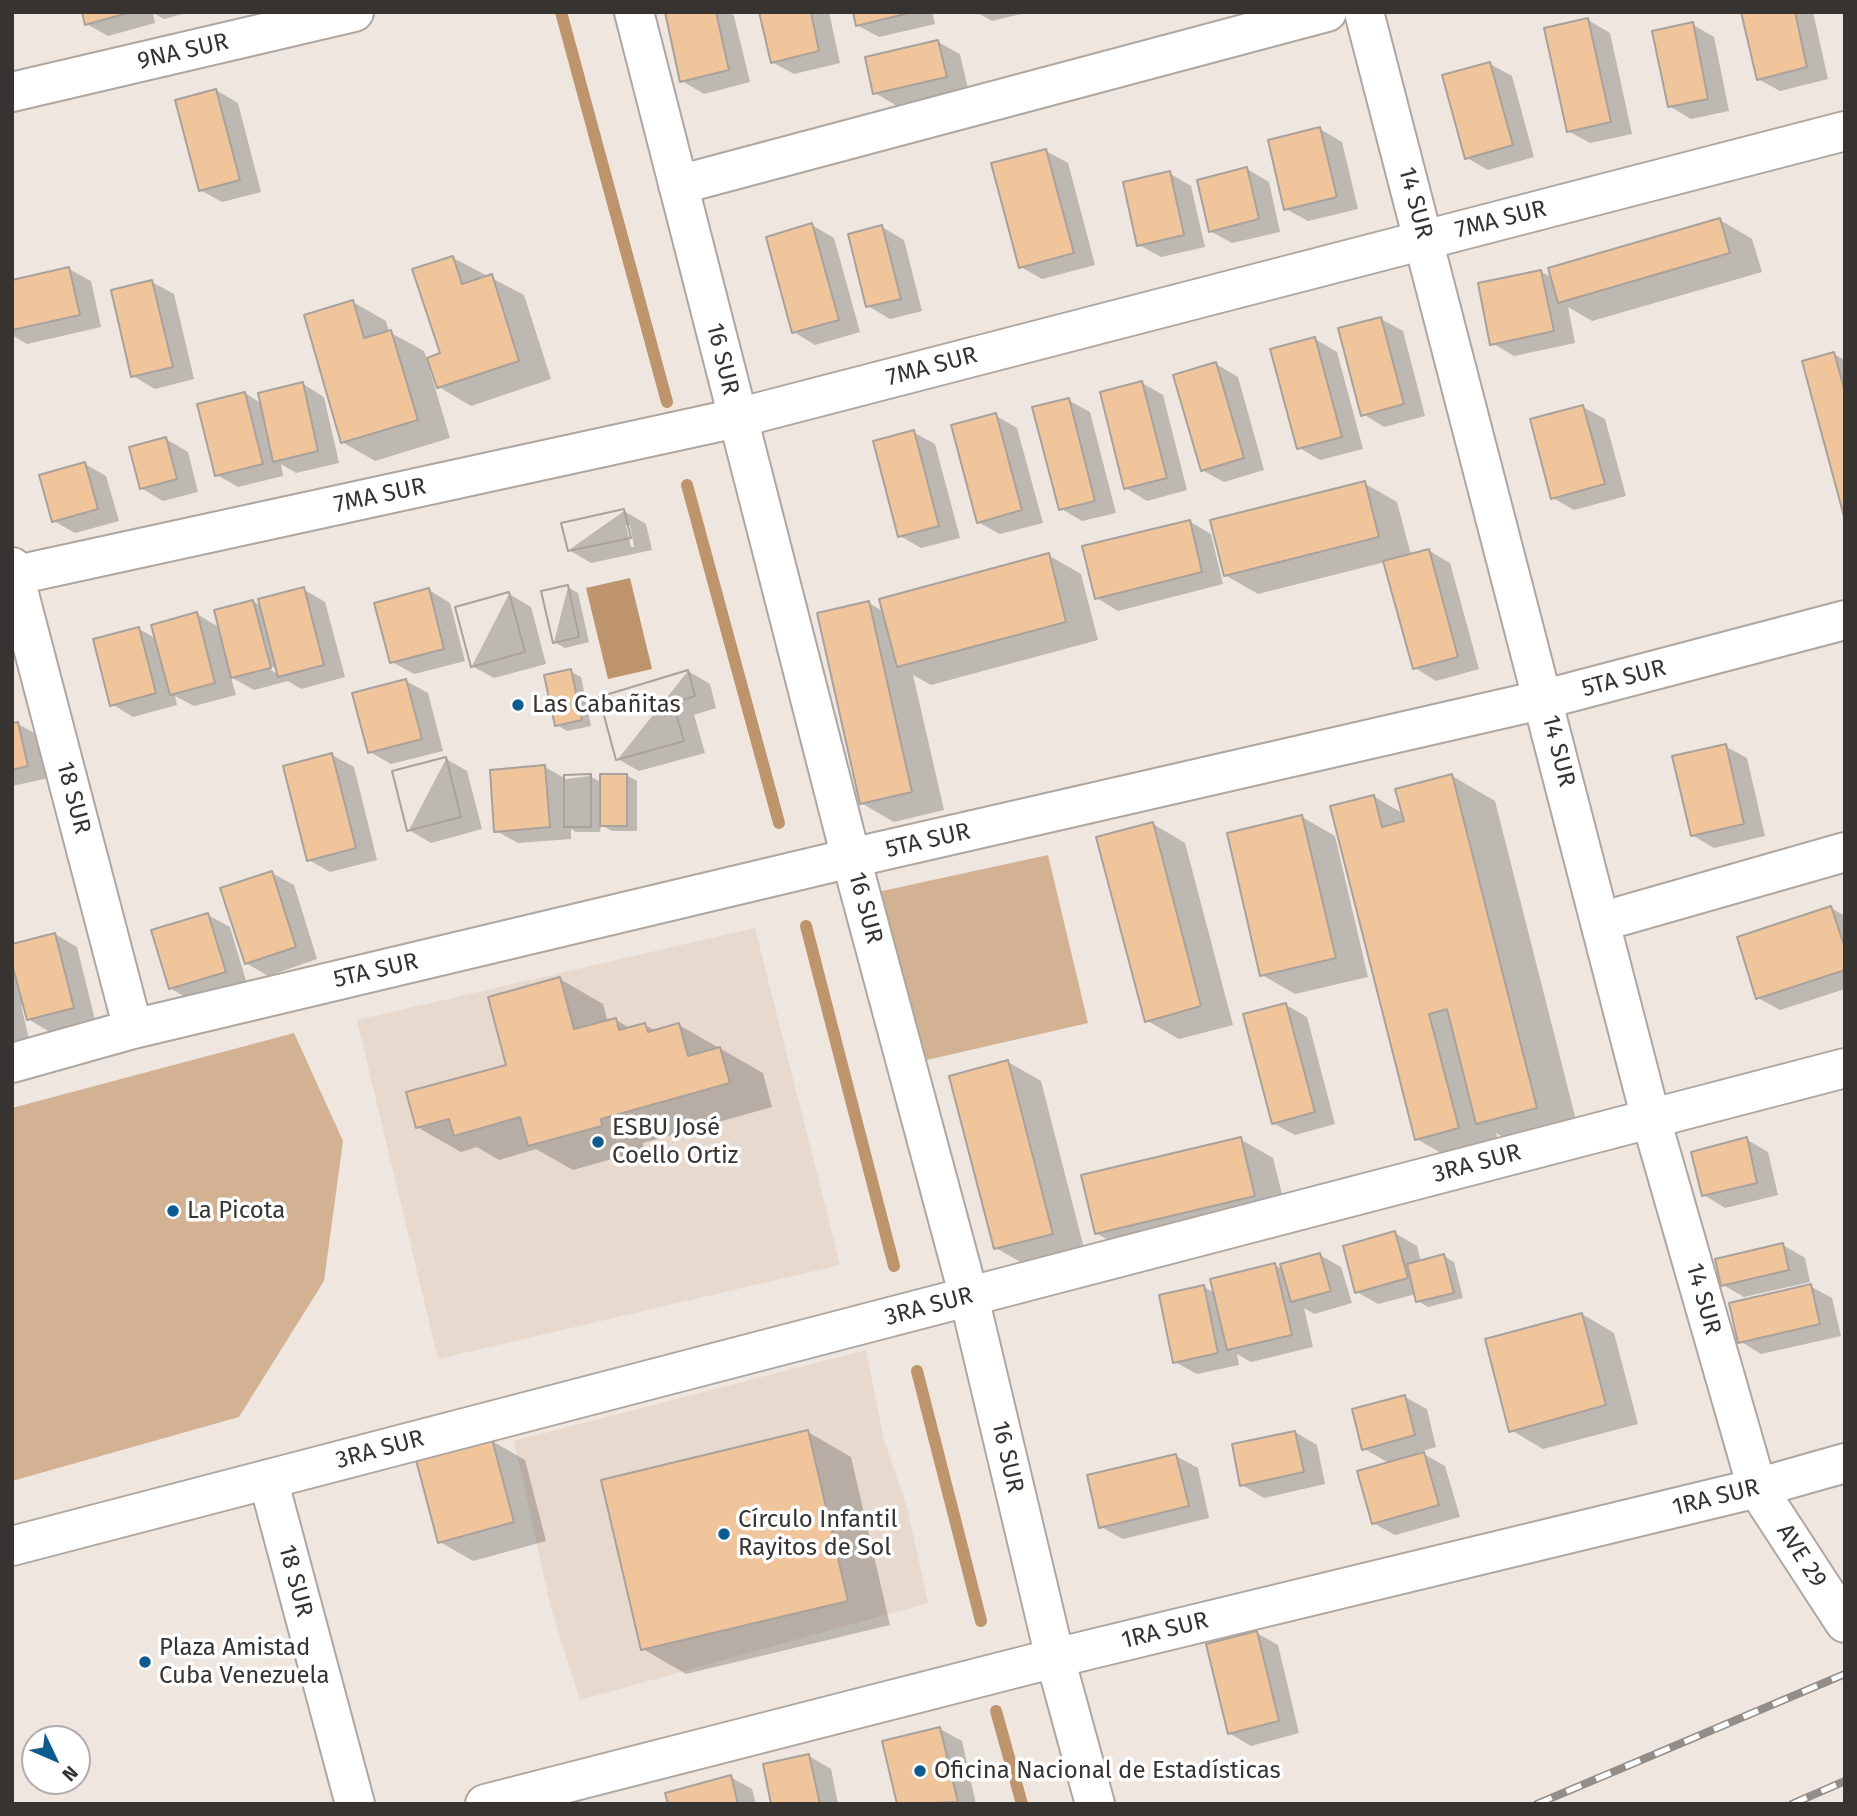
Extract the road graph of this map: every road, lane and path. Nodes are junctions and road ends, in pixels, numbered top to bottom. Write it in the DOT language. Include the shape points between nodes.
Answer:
graph roads {
  1 [pos="354,12"];
  2 [pos="634,12"];
  3 [pos="1327,12"];
  4 [pos="1364,12"];
  5 [pos="12,92"];
  6 [pos="1845,131"];
  7 [pos="678,185"];
  8 [pos="1424,239"];
  9 [pos="737,418"];
  10 [pos="13,573"];
  11 [pos="1845,620"];
  12 [pos="1545,699"];
  13 [pos="1845,852"];
  14 [pos="851,858"];
  15 [pos="1600,922"];
  16 [pos="133,1029"];
  17 [pos="12,1063"];
  18 [pos="1845,1068"];
  19 [pos="1651,1119"];
  20 [pos="969,1297"];
  21 [pos="1845,1463"];
  22 [pos="268,1479"];
  23 [pos="1757,1488"];
  24 [pos="12,1546"];
  25 [pos="1844,1622"];
  26 [pos="1055,1658"];
  27 [pos="355,1804"];
  28 [pos="485,1804"];
  29 [pos="1095,1804"];
  1 -- 5 [label="street, 9NA SUR"];
  2 -- 7 [label="street, 16 SUR"];
  3 -- 7 [label="street"];
  4 -- 8 [label="street, 14 SUR"];
  6 -- 8 [label="street, 7MA SUR"];
  7 -- 9 [label="street, 16 SUR"];
  8 -- 9 [label="street, 7MA SUR"];
  8 -- 12 [label="street, 14 SUR"];
  9 -- 10 [label="street, 7MA SUR"];
  9 -- 14 [label="street, 16 SUR"];
  10 -- 16 [label="street, 18 SUR"];
  11 -- 12 [label="street, 5TA SUR"];
  12 -- 14 [label="street, 5TA SUR"];
  12 -- 15 [label="street, 14 SUR"];
  13 -- 15 [label="street"];
  14 -- 16 [label="street, 5TA SUR"];
  14 -- 20 [label="street, 16 SUR"];
  15 -- 19 [label="street, 14 SUR"];
  16 -- 17 [label="street, 5TA SUR"];
  18 -- 19 [label="street, 3RA SUR"];
  19 -- 20 [label="street, 3RA SUR"];
  19 -- 23 [label="street, 14 SUR"];
  20 -- 22 [label="street, 3RA SUR"];
  20 -- 26 [label="street, 16 SUR"];
  21 -- 23 [label="street, 1RA SUR"];
  22 -- 24 [label="street, 3RA SUR"];
  22 -- 27 [label="street, 18 SUR"];
  23 -- 25 [label="street, AVE 29"];
  23 -- 26 [label="street, 1RA SUR"];
  26 -- 28 [label="street, 1RA SUR"];
  26 -- 29 [label="street, 16 SUR"];
}
